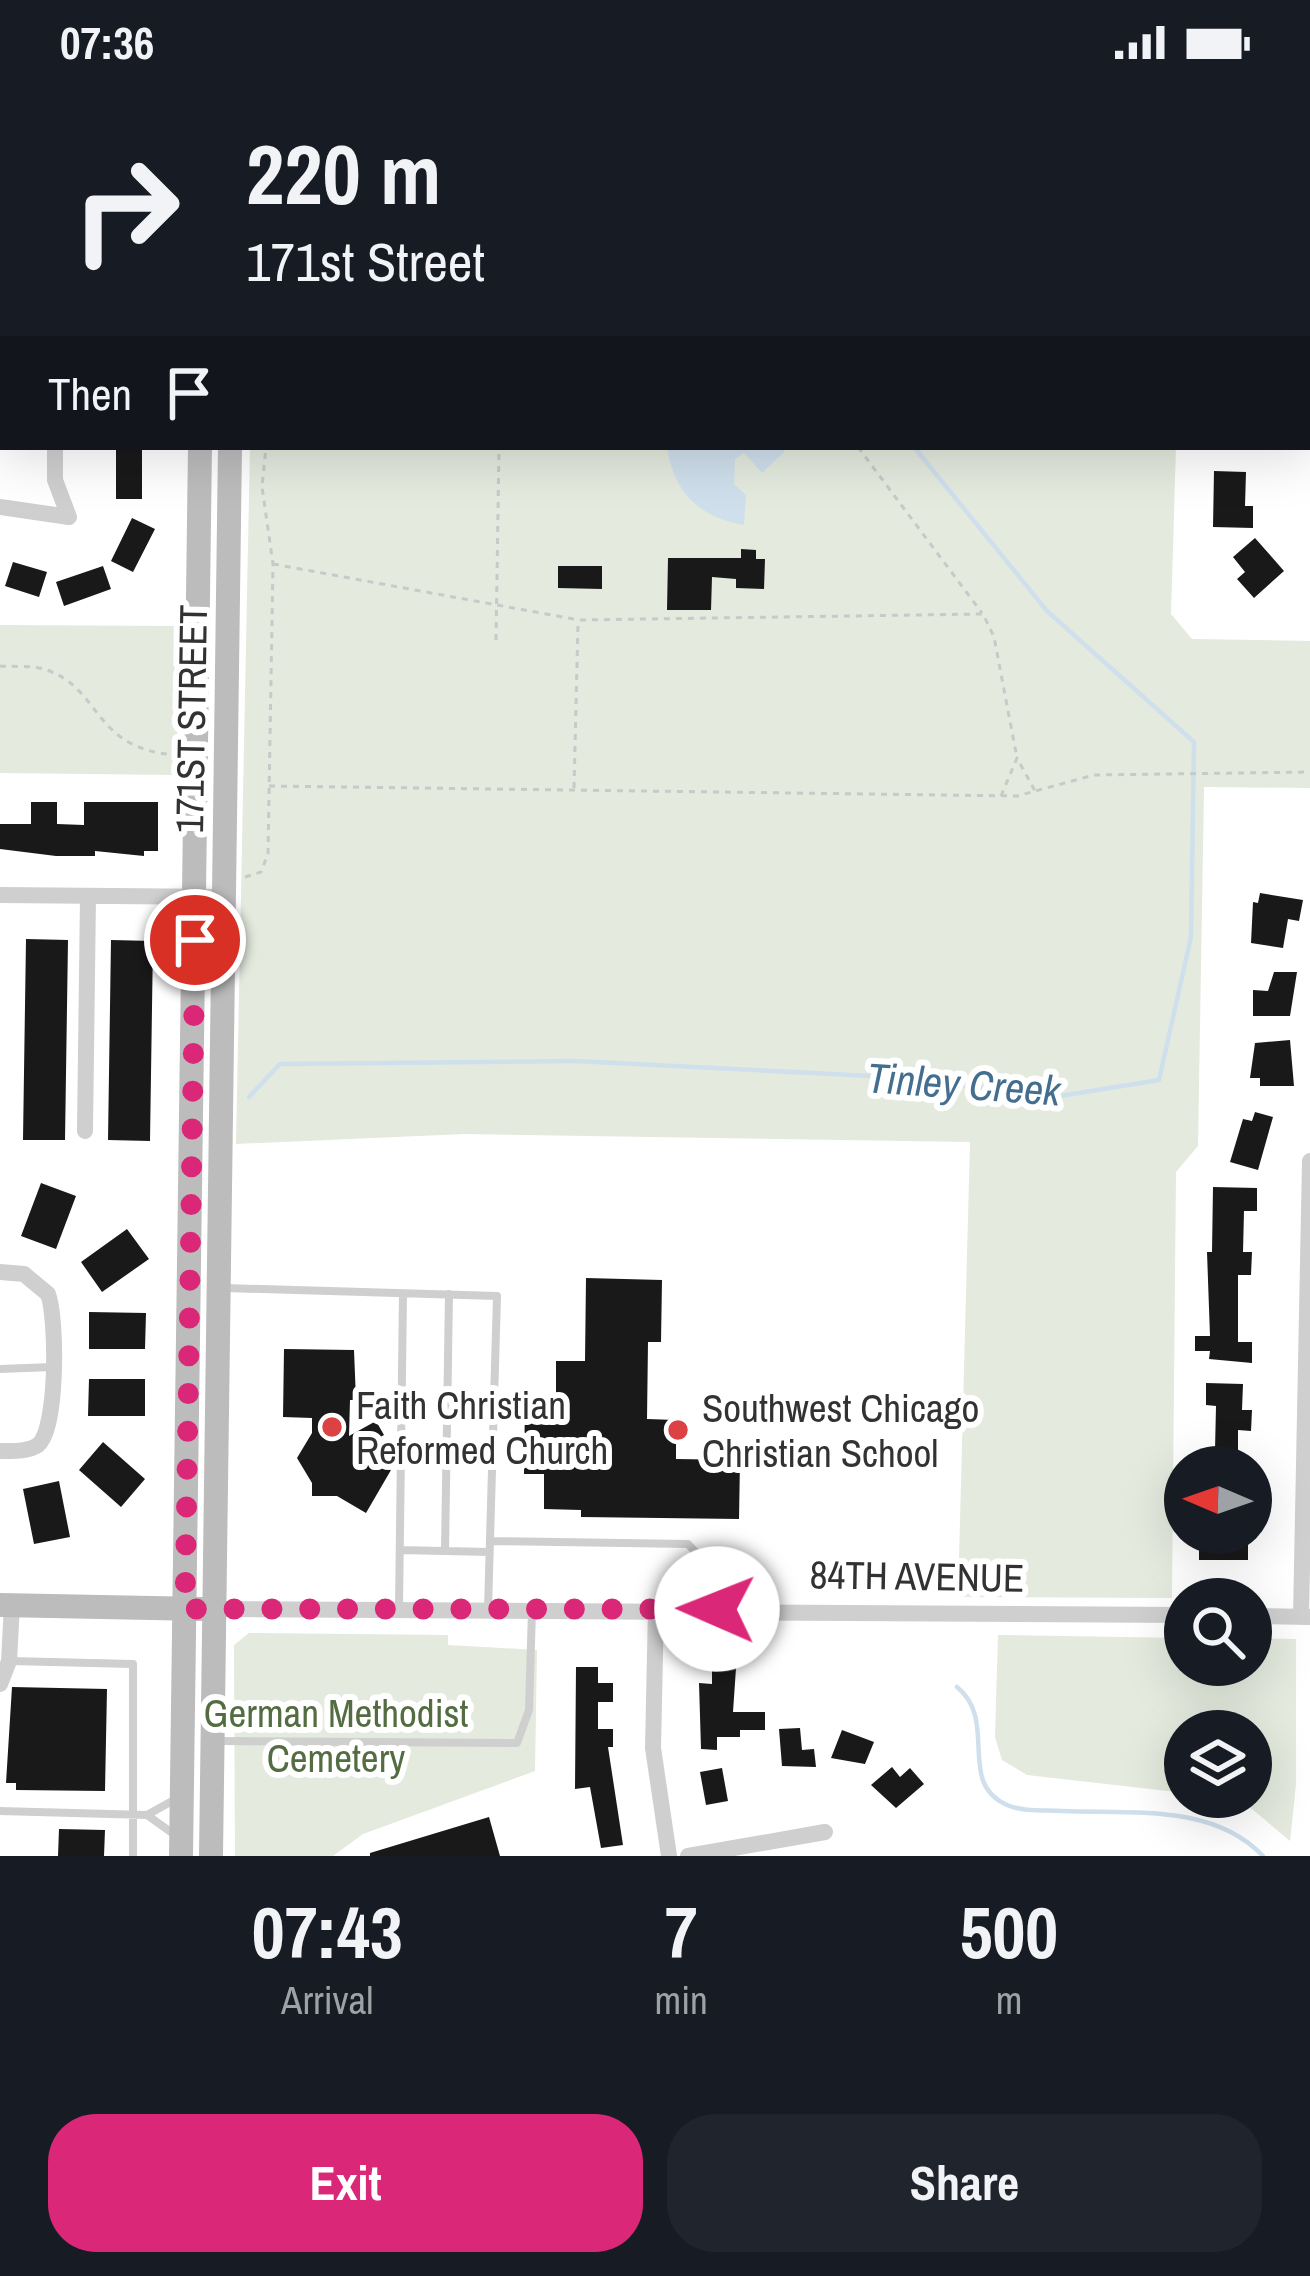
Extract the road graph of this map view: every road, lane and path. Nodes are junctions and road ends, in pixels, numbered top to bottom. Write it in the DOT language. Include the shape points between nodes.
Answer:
graph roads {
  1 [pos="55,450"];
  2 [pos="200,450"];
  3 [pos="230,450"];
  4 [pos="266,450"];
  5 [pos="499,450"];
  6 [pos="860,450"];
  7 [pos="0,507"];
  8 [pos="273,564"];
  9 [pos="495,603"];
  10 [pos="983,614"];
  11 [pos="579,620"];
  12 [pos="496,640"];
  13 [pos="0,666"];
  14 [pos="180,755"];
  15 [pos="1017,758"];
  16 [pos="1310,772"];
  17 [pos="269,785"];
  18 [pos="573,790"];
  19 [pos="1035,793"];
  20 [pos="1001,796"];
  21 [pos="231,887"];
  22 [pos="0,895"];
  23 [pos="88,896"];
  24 [pos="196,896"];
  25 [pos="85,1131"];
  26 [pos="1310,1161"];
  27 [pos="0,1273"];
  28 [pos="218,1288"];
  29 [pos="403,1294"];
  30 [pos="449,1294"];
  31 [pos="53,1365"];
  32 [pos="0,1369"];
  33 [pos="1308,1374"];
  34 [pos="0,1450"];
  35 [pos="489,1546"];
  36 [pos="400,1550"];
  37 [pos="446,1551"];
  38 [pos="6,1605"];
  39 [pos="399,1608"];
  40 [pos="656,1608"];
  41 [pos="185,1609"];
  42 [pos="215,1609"];
  43 [pos="488,1609"];
  44 [pos="532,1609"];
  45 [pos="717,1609"];
  46 [pos="1164,1615"];
  47 [pos="1272,1616"];
  48 [pos="1305,1617"];
  49 [pos="9,1661"];
  50 [pos="0,1684"];
  51 [pos="213,1741"];
  52 [pos="182,1795"];
  53 [pos="0,1811"];
  54 [pos="133,1814"];
  55 [pos="147,1815"];
  56 [pos="826,1832"];
  57 [pos="181,1848"];
  58 [pos="133,1856"];
  59 [pos="211,1856"];
  60 [pos="669,1856"];
  61 [pos="688,1856"];
  1 -- 7 [label="street" via="55,480 69,517"];
  2 -- 24 [label="street, 171ST STREET"];
  3 -- 21 [label="street, 171ST STREET"];
  4 -- 8 [label="path" via="262,487"];
  5 -- 9 [label="path"];
  6 -- 10 [label="path"];
  8 -- 9 [label="path"];
  8 -- 17 [label="path"];
  9 -- 11 [label="path"];
  9 -- 12 [label="path"];
  10 -- 11 [label="path"];
  10 -- 15 [label="path"];
  11 -- 18 [label="path"];
  13 -- 14 [label="path" via="46,669 133,747"];
  15 -- 19 [label="path"];
  15 -- 20 [label="path"];
  16 -- 19 [label="path" via="1094,775"];
  17 -- 18 [label="path"];
  17 -- 21 [label="path" via="266,866"];
  18 -- 20 [label="path"];
  19 -- 20 [label="path"];
  21 -- 24 [label="street"];
  21 -- 28 [label="street, 171ST STREET"];
  22 -- 23 [label="street"];
  23 -- 24 [label="street"];
  23 -- 25 [label="street"];
  24 -- 41 [label="street, 171ST STREET"];
  26 -- 33 [label="street"];
  27 -- 31 [label="street" via="43,1285 52,1303"];
  28 -- 29 [label="lane"];
  28 -- 42 [label="street, 171ST STREET"];
  29 -- 30 [label="lane"];
  29 -- 36 [label="lane"];
  30 -- 35 [label="lane" via="497,1297"];
  30 -- 37 [label="lane"];
  31 -- 32 [label="lane"];
  31 -- 34 [label="street" via="42,1442"];
  33 -- 48 [label="street"];
  35 -- 37 [label="lane"];
  35 -- 43 [label="lane"];
  35 -- 45 [label="lane" via="688,1544 714,1572"];
  36 -- 37 [label="lane"];
  36 -- 39 [label="lane"];
  38 -- 41 [label="street, 84TH AVENUE"];
  38 -- 49 [label="street"];
  39 -- 42 [label="street, 84TH AVENUE"];
  39 -- 43 [label="street, 84TH AVENUE"];
  40 -- 44 [label="street, 84TH AVENUE"];
  40 -- 45 [label="street, 84TH AVENUE"];
  40 -- 60 [label="street" via="653,1748"];
  41 -- 42 [label="street, 84TH AVENUE"];
  41 -- 52 [label="street, 171ST STREET"];
  42 -- 51 [label="street, 171ST STREET"];
  43 -- 44 [label="street, 84TH AVENUE"];
  44 -- 51 [label="lane" via="529,1710 517,1743"];
  45 -- 46 [label="street, 84TH AVENUE"];
  47 -- 48 [label="street"];
  49 -- 50 [label="street"];
  49 -- 54 [label="lane" via="134,1664"];
  51 -- 59 [label="street, 171ST STREET"];
  52 -- 55 [label="lane"];
  52 -- 57 [label="street, 171ST STREET"];
  53 -- 54 [label="lane"];
  54 -- 55 [label="lane"];
  54 -- 58 [label="lane"];
  55 -- 57 [label="lane"];
  56 -- 61 [label="street"];
}
